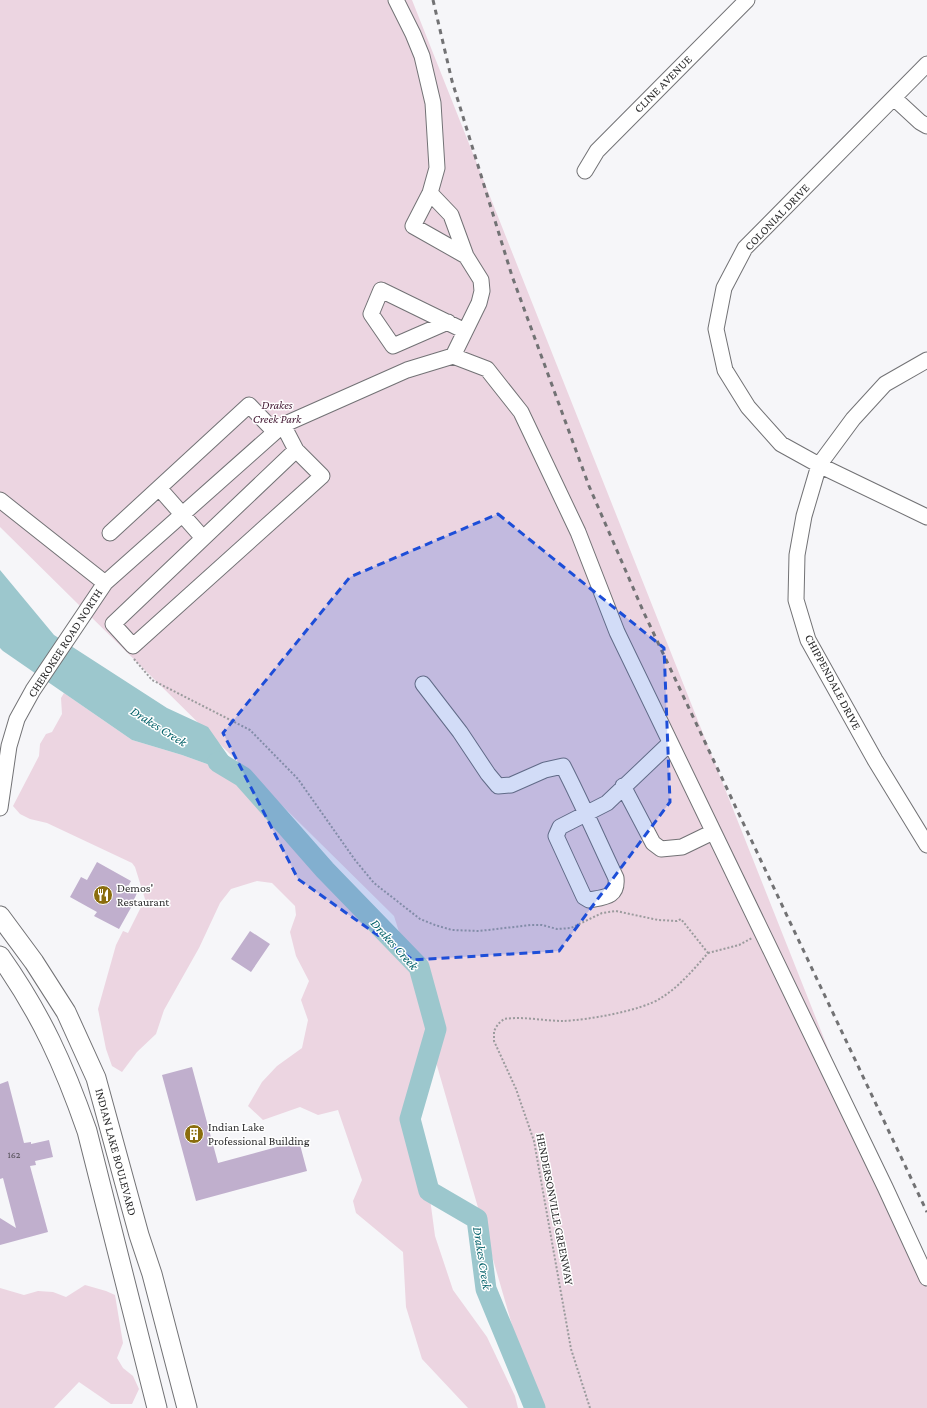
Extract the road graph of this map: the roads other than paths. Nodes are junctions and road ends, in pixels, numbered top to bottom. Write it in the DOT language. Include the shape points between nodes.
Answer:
graph roads {
  1 [pos="396,0"];
  2 [pos="747,0"];
  3 [pos="927,64"];
  4 [pos="894,98"];
  5 [pos="927,126"];
  6 [pos="585,172"];
  7 [pos="430,193"];
  8 [pos="466,256"];
  9 [pos="448,322"];
  10 [pos="466,331"];
  11 [pos="453,356"];
  12 [pos="927,360"];
  13 [pos="279,428"];
  14 [pos="296,450"];
  15 [pos="819,465"];
  16 [pos="159,488"];
  17 [pos="0,500"];
  18 [pos="182,514"];
  19 [pos="927,517"];
  20 [pos="110,533"];
  21 [pos="204,538"];
  22 [pos="105,583"];
  23 [pos="423,684"];
  24 [pos="670,743"];
  25 [pos="623,786"];
  26 [pos="0,808"];
  27 [pos="586,814"];
  28 [pos="713,832"];
  29 [pos="927,845"];
  30 [pos="0,916"];
  31 [pos="0,956"];
  32 [pos="139,1235"];
  33 [pos="115,1241"];
  34 [pos="927,1278"];
  35 [pos="157,1408"];
  36 [pos="187,1408"];
  1 -- 7 [label="street" via="414,34 432,97 437,168"];
  2 -- 6 [label="street, CLINE AVENUE" via="597,151"];
  3 -- 4 [label="street, COLONIAL DRIVE"];
  4 -- 5 [label="street"];
  4 -- 15 [label="street, COLONIAL DRIVE" via="745,248 724,288 716,329 724,370 748,407 781,444"];
  7 -- 8 [label="street" via="451,215"];
  7 -- 8 [label="street" via="413,226"];
  8 -- 10 [label="street" via="481,280 482,292"];
  9 -- 9 [label="street" via="382,290 372,314 393,346"];
  9 -- 10 [label="street"];
  10 -- 11 [label="street"];
  11 -- 13 [label="street" via="407,370"];
  11 -- 24 [label="street" via="487,369 521,412 578,532 617,632"];
  12 -- 15 [label="street, CHIPPENDALE DRIVE" via="885,384 853,420"];
  13 -- 14 [label="street"];
  13 -- 16 [label="street" via="249,405"];
  13 -- 18 [label="street"];
  14 -- 21 [label="street"];
  14 -- 21 [label="street" via="322,476 133,646 113,624"];
  15 -- 19 [label="street, COLONIAL DRIVE"];
  15 -- 29 [label="street, CHIPPENDALE DRIVE" via="804,516 797,555 796,600 812,647 875,760"];
  16 -- 18 [label="street"];
  16 -- 20 [label="street"];
  17 -- 22 [label="street, CHEROKEE ROAD NORTH"];
  18 -- 21 [label="street"];
  18 -- 22 [label="street"];
  22 -- 26 [label="street, CHEROKEE ROAD NORTH" via="33,690 17,719 9,746"];
  23 -- 27 [label="street" via="498,786 511,785 545,770 563,766"];
  24 -- 25 [label="street"];
  24 -- 28 [label="street"];
  25 -- 27 [label="street" via="606,803"];
  25 -- 28 [label="street" via="653,843 661,849 682,847"];
  27 -- 27 [label="street" via="560,827 556,836 584,897 589,900 614,892 617,887 616,878"];
  28 -- 34 [label="street"];
  30 -- 32 [label="main road, INDIAN LAKE BOULEVARD" via="62,1006 96,1078"];
  31 -- 33 [label="main road, INDIAN LAKE BOULEVARD" via="44,1024 65,1072 86,1131"];
  32 -- 33 [label="main road"];
  32 -- 36 [label="main road, INDIAN LAKE BOULEVARD" via="152,1274"];
  33 -- 35 [label="main road, INDIAN LAKE BOULEVARD"];
}
